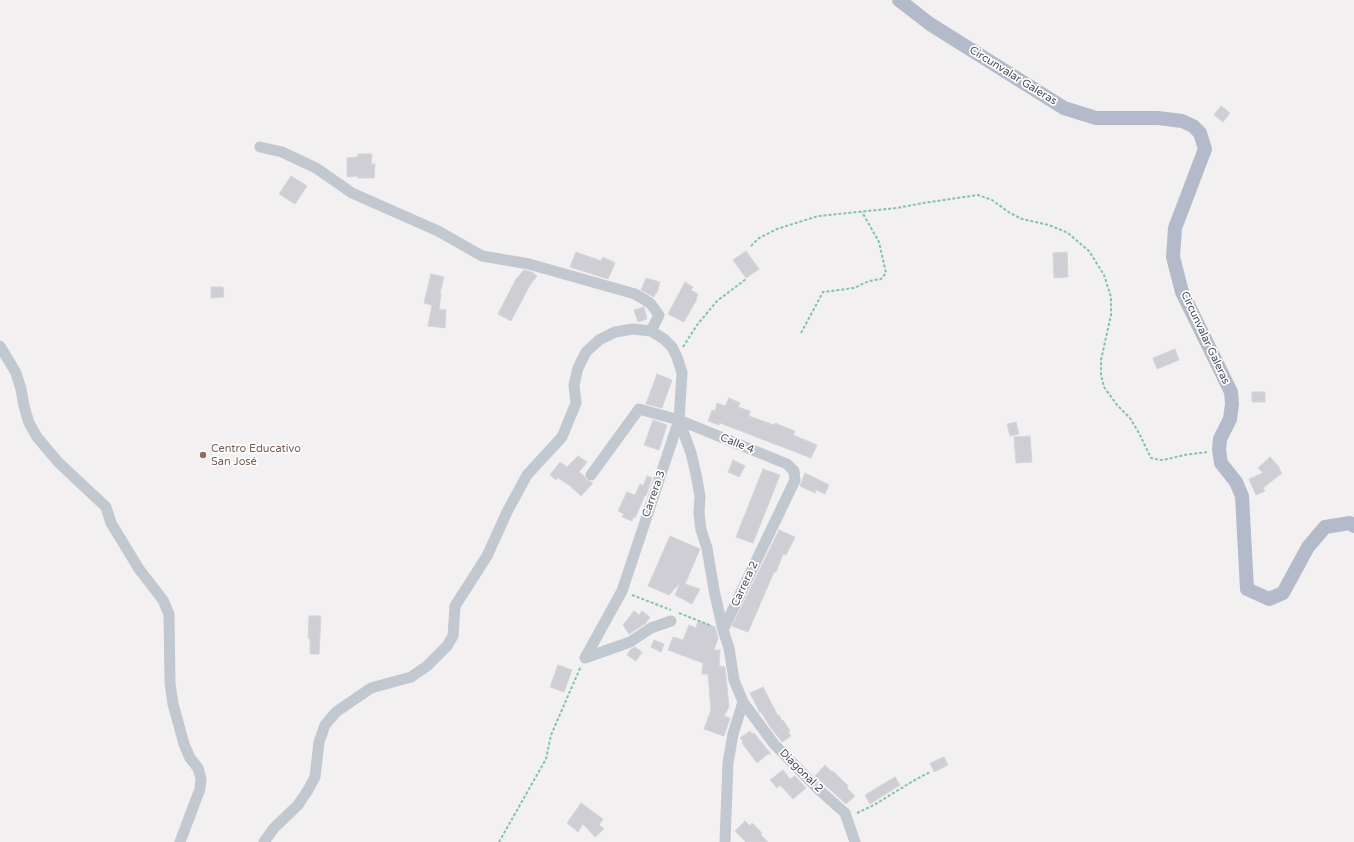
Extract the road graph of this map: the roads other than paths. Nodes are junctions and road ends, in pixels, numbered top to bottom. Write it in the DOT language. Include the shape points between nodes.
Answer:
graph roads {
  1 [pos="899,0"];
  2 [pos="260,147"];
  3 [pos="651,331"];
  4 [pos="0,346"];
  5 [pos="679,420"];
  6 [pos="794,471"];
  7 [pos="591,475"];
  8 [pos="1354,526"];
  9 [pos="671,621"];
  10 [pos="723,630"];
  11 [pos="742,702"];
  12 [pos="180,842"];
  13 [pos="264,842"];
  14 [pos="725,842"];
  15 [pos="855,842"];
  1 -- 8 [label="main road, Circunvalar Galeras" via="930,24 1064,108 1096,118 1158,118 1182,121 1200,133 1205,149 1175,228 1173,257 1182,292 1231,392 1230,419 1220,439 1219,450 1222,463 1236,482 1242,496 1247,590 1269,599 1283,592 1308,547 1325,527 1350,523"];
  2 -- 3 [label="street" via="282,152 316,168 352,193 438,232 482,256 529,264 635,294 650,303 659,315"];
  3 -- 5 [label="street, Carrera 3" via="664,339 677,356 682,373"];
  3 -- 13 [label="street" via="633,329 615,332 599,340 586,352 578,368 574,385 576,403 562,437 527,474 487,556 455,606 453,636 447,646 427,666 411,677 371,688 336,712 325,725 319,742 315,777 308,790 298,805 274,828"];
  4 -- 12 [label="street" via="16,372 29,423 58,462 106,507 111,523 139,569 163,600 169,614 170,683 173,704 184,744 198,768 201,779 200,789"];
  5 -- 6 [label="street, Calle 4" via="786,464"];
  5 -- 7 [label="street, Calle 4" via="639,409"];
  5 -- 9 [label="street, Carrera 3" via="622,591 585,658 630,642 651,628"];
  5 -- 10 [label="street" via="696,474 700,496 701,530"];
  6 -- 10 [label="street, Carrera 2" via="794,480"];
  10 -- 11 [label="street" via="734,680"];
  11 -- 14 [label="street" via="728,763"];
  11 -- 15 [label="street, Diagonal 2" via="774,744 845,813"];
}
